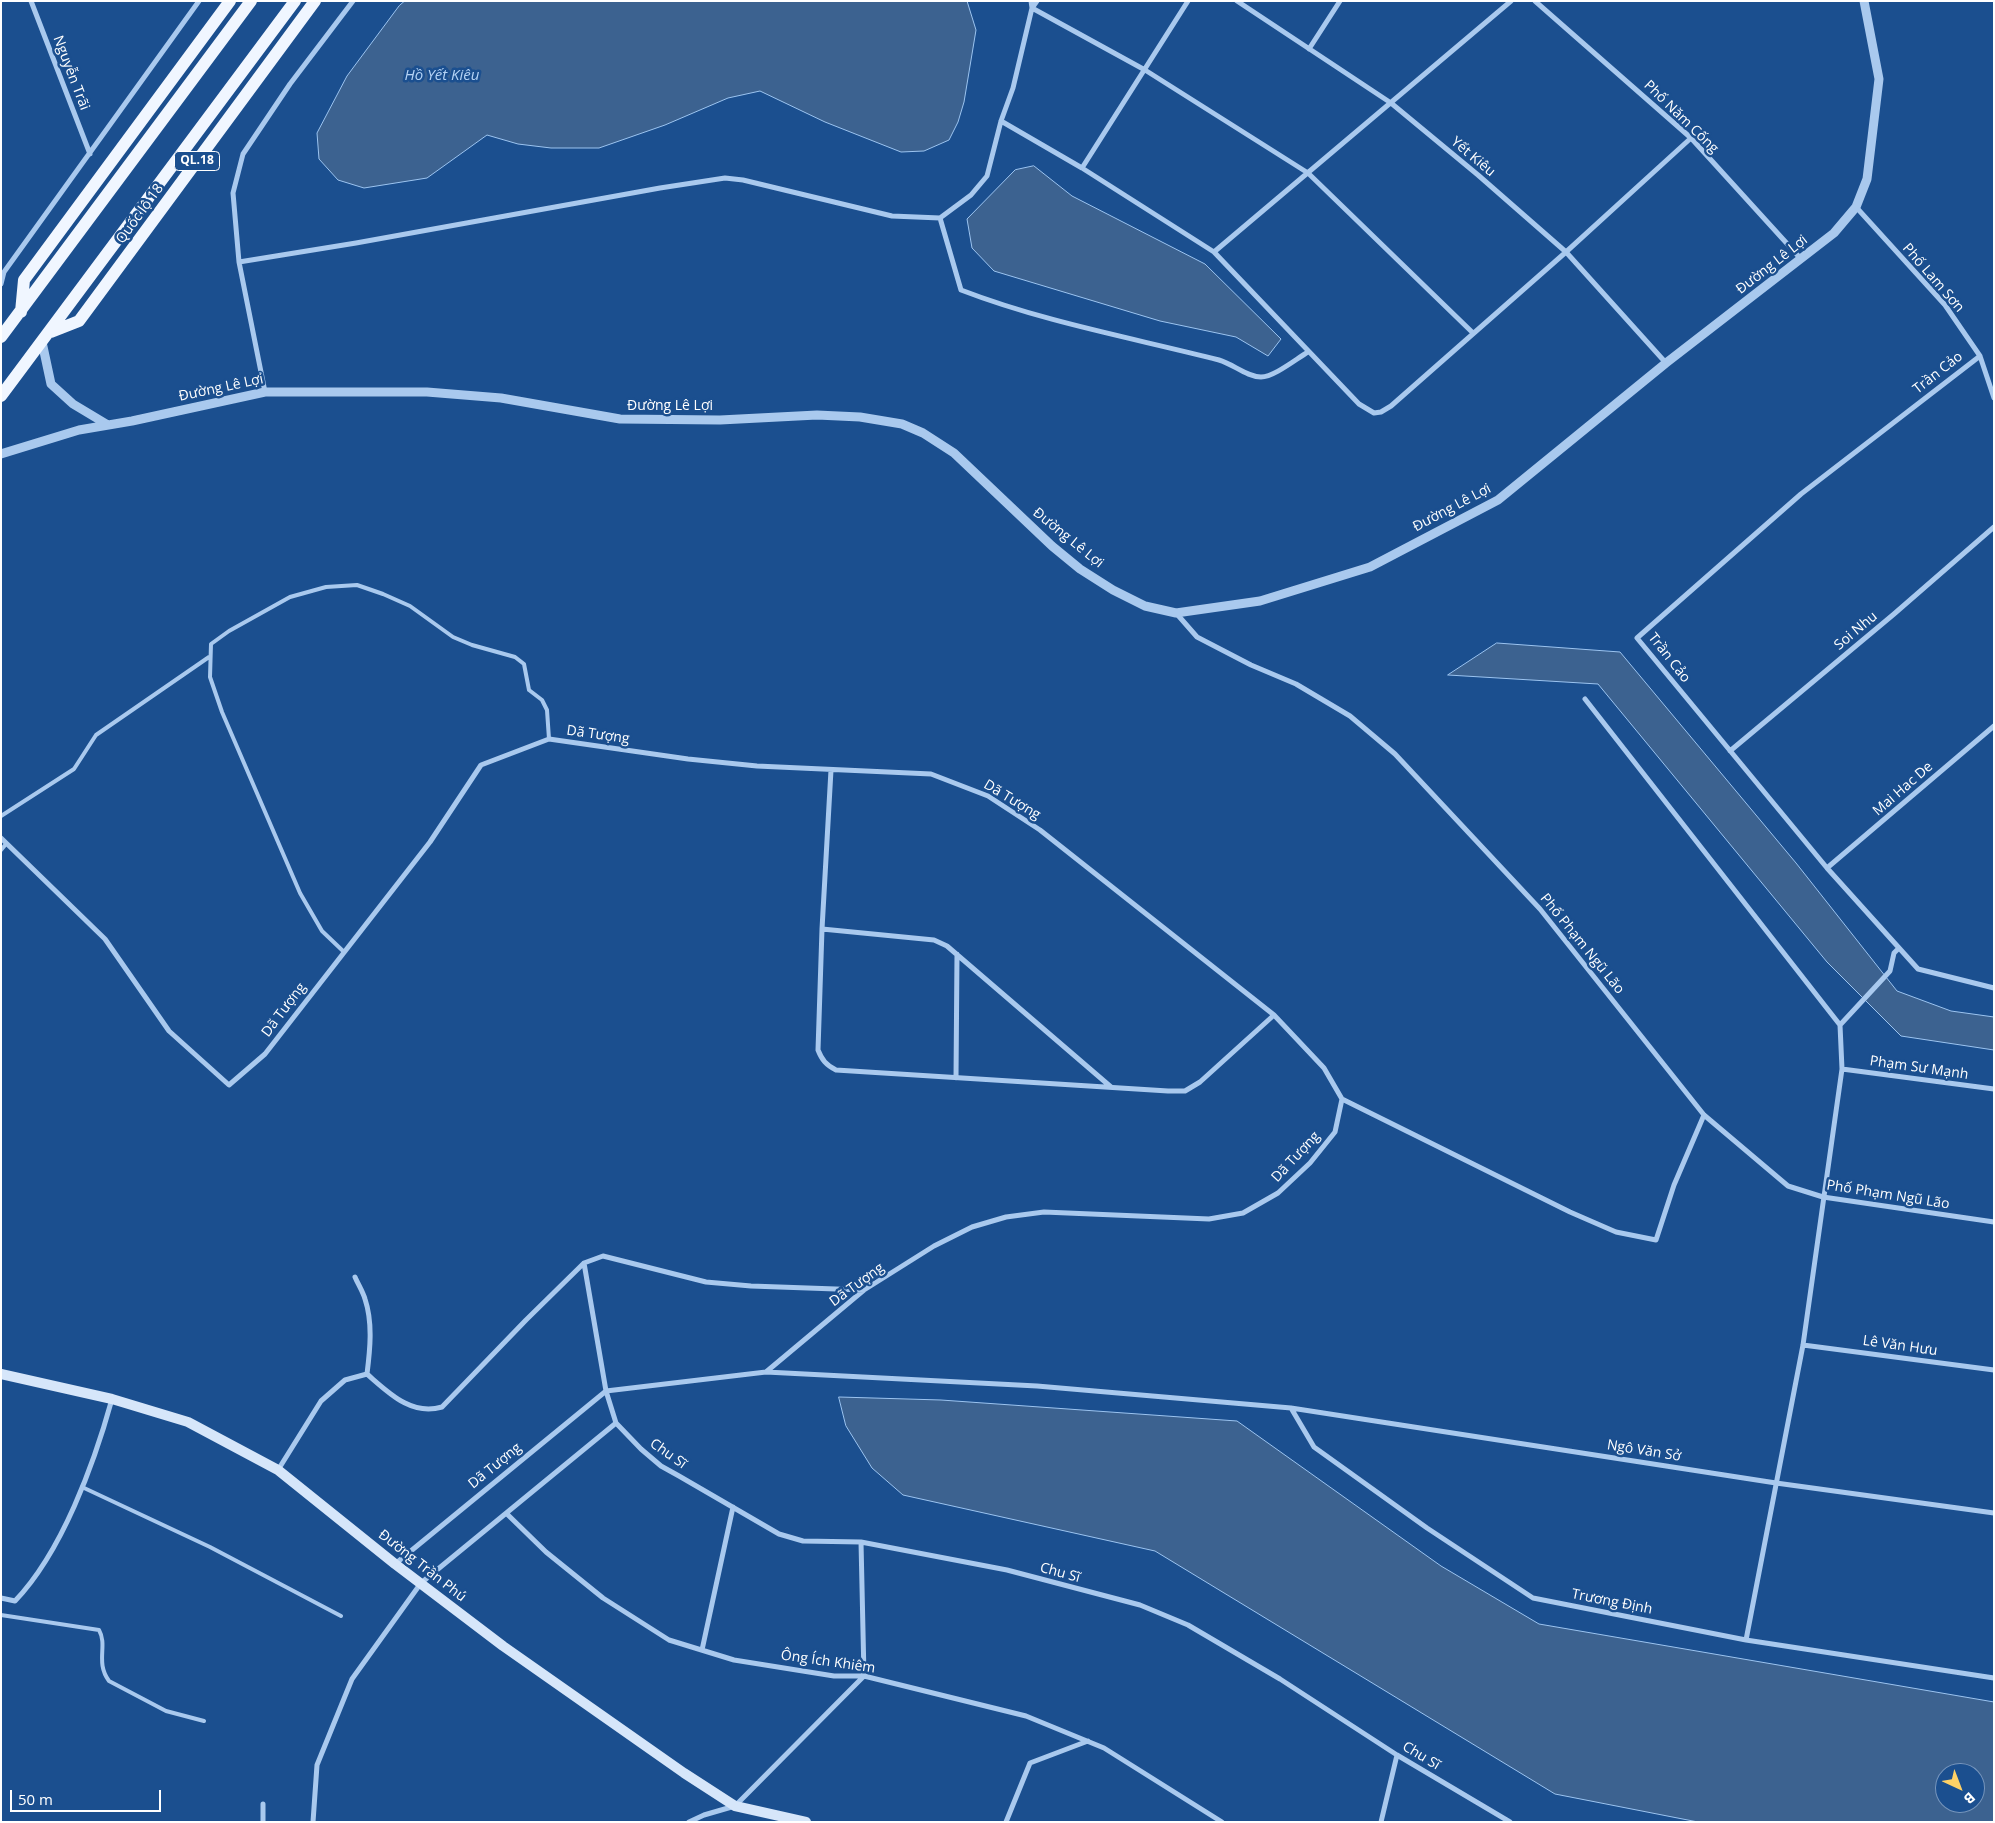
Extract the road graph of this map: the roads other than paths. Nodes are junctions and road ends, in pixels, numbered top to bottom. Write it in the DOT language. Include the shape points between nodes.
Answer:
graph roads {
  1 [pos="31,1"];
  2 [pos="199,1"];
  3 [pos="230,1"];
  4 [pos="251,1"];
  5 [pos="295,1"];
  6 [pos="315,1"];
  7 [pos="353,1"];
  8 [pos="1031,1"];
  9 [pos="1037,1"];
  10 [pos="1188,1"];
  11 [pos="1237,1"];
  12 [pos="1340,1"];
  13 [pos="1511,1"];
  14 [pos="1534,1"];
  15 [pos="1864,1"];
  16 [pos="1032,8"];
  17 [pos="1309,48"];
  18 [pos="1145,70"];
  19 [pos="1390,103"];
  20 [pos="1001,121"];
  21 [pos="1691,138"];
  22 [pos="90,154"];
  23 [pos="1082,168"];
  24 [pos="1308,173"];
  25 [pos="1856,207"];
  26 [pos="940,218"];
  27 [pos="1214,252"];
  28 [pos="1566,252"];
  29 [pos="1802,260"];
  30 [pos="239,262"];
  31 [pos="1,284"];
  32 [pos="20,312"];
  33 [pos="1473,332"];
  34 [pos="1,337"];
  35 [pos="45,338"];
  36 [pos="1308,352"];
  37 [pos="1980,356"];
  38 [pos="1666,363"];
  39 [pos="265,392"];
  40 [pos="1,396"];
  41 [pos="1994,398"];
  42 [pos="108,426"];
  43 [pos="1,454"];
  44 [pos="1994,527"];
  45 [pos="1176,613"];
  46 [pos="209,657"];
  47 [pos="1585,699"];
  48 [pos="1994,726"];
  49 [pos="549,739"];
  50 [pos="1730,751"];
  51 [pos="831,770"];
  52 [pos="1,816"];
  53 [pos="1,838"];
  54 [pos="6,844"];
  55 [pos="1,850"];
  56 [pos="1827,868"];
  57 [pos="822,929"];
  58 [pos="1899,948"];
  59 [pos="343,951"];
  60 [pos="957,954"];
  61 [pos="1994,988"];
  62 [pos="1274,1015"];
  63 [pos="1840,1025"];
  64 [pos="1842,1069"];
  65 [pos="956,1078"];
  66 [pos="1112,1088"];
  67 [pos="1994,1089"];
  68 [pos="1342,1099"];
  69 [pos="1704,1115"];
  70 [pos="1823,1198"];
  71 [pos="1994,1222"];
  72 [pos="584,1263"];
  73 [pos="355,1277"];
  74 [pos="864,1290"];
  75 [pos="1803,1344"];
  76 [pos="1994,1370"];
  77 [pos="766,1372"];
  78 [pos="1,1374"];
  79 [pos="367,1374"];
  80 [pos="606,1391"];
  81 [pos="112,1399"];
  82 [pos="1291,1408"];
  83 [pos="616,1423"];
  84 [pos="278,1470"];
  85 [pos="1776,1483"];
  86 [pos="82,1487"];
  87 [pos="733,1507"];
  88 [pos="1994,1513"];
  89 [pos="507,1514"];
  90 [pos="862,1542"];
  91 [pos="395,1564"];
  92 [pos="421,1583"];
  93 [pos="1,1598"];
  94 [pos="1,1615"];
  95 [pos="341,1616"];
  96 [pos="1746,1640"];
  97 [pos="702,1650"];
  98 [pos="864,1676"];
  99 [pos="1994,1678"];
  100 [pos="204,1721"];
  101 [pos="1088,1741"];
  102 [pos="1397,1755"];
  103 [pos="263,1804"];
  104 [pos="735,1806"];
  105 [pos="263,1822"];
  106 [pos="313,1822"];
  107 [pos="689,1822"];
  108 [pos="806,1822"];
  109 [pos="1006,1822"];
  110 [pos="1222,1822"];
  111 [pos="1380,1822"];
  112 [pos="1510,1822"];
  1 -- 22 [label="street, Nguyễn Trãi"];
  2 -- 22 [label="street"];
  3 -- 32 [label="main road" via="24,280"];
  4 -- 32 [label="main road"];
  5 -- 35 [label="main road, Quốc lộ 18 / QL.18"];
  6 -- 35 [label="main road, Quốc lộ 18 / QL.18" via="79,320"];
  7 -- 30 [label="street" via="290,84 244,154 233,193"];
  8 -- 16 [label="street"];
  9 -- 16 [label="street"];
  10 -- 18 [label="street"];
  11 -- 17 [label="street, Yết Kiêu"];
  12 -- 17 [label="street"];
  13 -- 19 [label="street"];
  14 -- 21 [label="street, Phố Năm Cống"];
  15 -- 25 [label="street, Đường Lê Lợi" via="1879,79 1867,179"];
  16 -- 18 [label="street"];
  16 -- 20 [label="street" via="1013,88"];
  17 -- 19 [label="street, Yết Kiêu"];
  18 -- 23 [label="street"];
  18 -- 24 [label="street"];
  19 -- 24 [label="street"];
  19 -- 28 [label="street, Yết Kiêu"];
  20 -- 23 [label="street"];
  20 -- 26 [label="street" via="987,176 971,195"];
  21 -- 28 [label="street"];
  21 -- 29 [label="street, Phố Năm Cống"];
  22 -- 31 [label="street" via="4,272"];
  23 -- 27 [label="street"];
  24 -- 27 [label="street"];
  24 -- 33 [label="street"];
  25 -- 29 [label="street, Đường Lê Lợi" via="1834,234"];
  25 -- 37 [label="street, Phố Lam Sơn" via="1945,305"];
  26 -- 30 [label="street" via="892,216 725,178"];
  26 -- 36 [label="street" via="961,290 980,297 1220,361 1257,377 1271,375"];
  27 -- 36 [label="street"];
  28 -- 33 [label="street"];
  28 -- 38 [label="street, Yết Kiêu"];
  29 -- 38 [label="street, Đường Lê Lợi"];
  30 -- 39 [label="street"];
  32 -- 34 [label="main road"];
  33 -- 36 [label="street" via="1391,406 1374,414 1359,404"];
  35 -- 40 [label="main road, Quốc lộ 18 / QL.18"];
  35 -- 42 [label="street" via="51,384 73,404"];
  37 -- 41 [label="street, Phố Lam Sơn"];
  37 -- 50 [label="street, Trần Cảo" via="1785,508 1637,638"];
  38 -- 45 [label="street, Đường Lê Lợi" via="1498,500 1370,567 1260,601"];
  39 -- 42 [label="street, Đường Lê Lợi"];
  39 -- 45 [label="street, Đường Lê Lợi" via="426,392 501,398 620,419 720,420 817,415 902,424 954,453 1080,569 1145,606"];
  42 -- 43 [label="street, Đường Lê Lợi" via="79,430"];
  44 -- 50 [label="street, Soi Nhu"];
  45 -- 69 [label="street, Phố Phạm Ngũ Lão" via="1197,637 1296,684 1350,716 1396,754 1540,909"];
  46 -- 49 [label="lane" via="211,644 290,597 326,587 357,586 410,606 453,637 515,657 524,664 529,690 542,700 547,710"];
  46 -- 52 [label="lane" via="96,735 74,769"];
  46 -- 59 [label="lane" via="210,677 222,712 300,893 322,931"];
  47 -- 63 [label="street"];
  48 -- 56 [label="street, Mai Hac De"];
  49 -- 51 [label="street, Dã Tượng" via="688,759"];
  49 -- 59 [label="street, Dã Tượng" via="481,765 430,842"];
  50 -- 56 [label="street, Trần Cảo"];
  51 -- 57 [label="street"];
  51 -- 62 [label="street, Dã Tượng" via="931,774 988,796 1040,830"];
  53 -- 54 [label="street, Dã Tượng"];
  54 -- 55 [label="lane"];
  54 -- 59 [label="street, Dã Tượng" via="106,939 169,1031 229,1085 265,1054"];
  56 -- 58 [label="street, Trần Cảo"];
  57 -- 60 [label="street" via="934,940"];
  57 -- 65 [label="street" via="818,1050 828,1066 836,1070"];
  58 -- 61 [label="street, Trần Cảo" via="1918,969"];
  58 -- 63 [label="street" via="1894,953 1890,972"];
  60 -- 65 [label="street"];
  60 -- 66 [label="street"];
  62 -- 66 [label="street" via="1200,1082 1185,1091"];
  62 -- 68 [label="street, Dã Tượng" via="1324,1068"];
  63 -- 64 [label="street"];
  64 -- 67 [label="street, Phạm Sư Mạnh"];
  64 -- 70 [label="street"];
  65 -- 66 [label="street"];
  68 -- 69 [label="street" via="1570,1212 1616,1232 1656,1240 1674,1185"];
  68 -- 74 [label="street, Dã Tượng" via="1335,1132 1310,1163 1278,1193 1243,1213 1209,1219 1044,1212 1006,1217 972,1227 934,1246"];
  69 -- 70 [label="street, Phố Phạm Ngũ Lão" via="1788,1186"];
  70 -- 71 [label="street, Phố Phạm Ngũ Lão"];
  70 -- 75 [label="street"];
  72 -- 74 [label="street" via="602,1256 706,1282"];
  72 -- 79 [label="street" via="442,1407 430,1411 400,1401"];
  72 -- 80 [label="street, Chu Sĩ"];
  73 -- 79 [label="street" via="366,1300 369,1320"];
  74 -- 77 [label="street, Dã Tượng"];
  75 -- 76 [label="street, Lê Văn Hưu"];
  75 -- 85 [label="street"];
  77 -- 80 [label="street"];
  77 -- 82 [label="street, Ngô Văn Sở" via="1037,1386"];
  78 -- 81 [label="main road, Đường Trần Phú"];
  79 -- 84 [label="street" via="345,1380 321,1400"];
  80 -- 83 [label="street, Chu Sĩ"];
  80 -- 91 [label="street, Dã Tượng"];
  81 -- 84 [label="main road, Đường Trần Phú" via="188,1422"];
  81 -- 86 [label="street"];
  82 -- 85 [label="street, Ngô Văn Sở"];
  82 -- 96 [label="street, Trương Định" via="1314,1447 1427,1528 1533,1598"];
  83 -- 87 [label="street, Chu Sĩ" via="661,1466"];
  83 -- 89 [label="street"];
  84 -- 91 [label="main road, Đường Trần Phú"];
  85 -- 88 [label="street, Ngô Văn Sở"];
  85 -- 96 [label="street"];
  86 -- 93 [label="street" via="51,1552 31,1584 15,1601"];
  86 -- 95 [label="lane" via="210,1547"];
  87 -- 90 [label="street, Chu Sĩ" via="779,1534 803,1541"];
  87 -- 97 [label="street"];
  89 -- 92 [label="street"];
  89 -- 97 [label="street, Ông Ích Khiêm" via="546,1552 603,1598 669,1640"];
  90 -- 98 [label="street"];
  90 -- 102 [label="street, Chu Sĩ" via="1007,1570 1140,1605 1188,1625 1280,1679"];
  91 -- 92 [label="main road, Đường Trần Phú"];
  92 -- 104 [label="main road, Đường Trần Phú" via="503,1646"];
  92 -- 106 [label="street" via="352,1679 317,1766"];
  94 -- 100 [label="lane" via="99,1630 103,1637 103,1672 108,1681 166,1711"];
  96 -- 99 [label="street, Trương Định"];
  97 -- 98 [label="street, Ông Ích Khiêm" via="752,1663 834,1676"];
  98 -- 101 [label="street, Ông Ích Khiêm" via="1026,1716"];
  98 -- 104 [label="street"];
  101 -- 109 [label="street" via="1030,1763"];
  101 -- 110 [label="street, Ông Ích Khiêm"];
  102 -- 111 [label="street"];
  102 -- 112 [label="street, Chu Sĩ"];
  103 -- 105 [label="street"];
  104 -- 107 [label="street" via="704,1814"];
  104 -- 108 [label="main road, Đường Trần Phú"];
}
